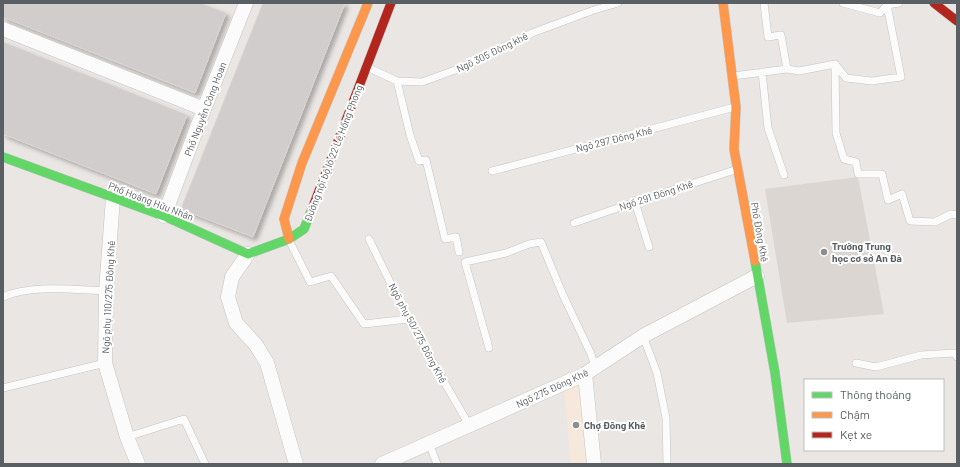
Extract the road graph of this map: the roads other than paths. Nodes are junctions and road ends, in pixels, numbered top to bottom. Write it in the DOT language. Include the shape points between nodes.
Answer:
graph roads {
  1 [pos="246,3"];
  2 [pos="368,3"];
  3 [pos="391,3"];
  4 [pos="618,3"];
  5 [pos="764,3"];
  6 [pos="843,3"];
  7 [pos="899,3"];
  8 [pos="934,3"];
  9 [pos="725,4"];
  10 [pos="887,5"];
  11 [pos="956,20"];
  12 [pos="3,29"];
  13 [pos="835,64"];
  14 [pos="366,66"];
  15 [pos="787,69"];
  16 [pos="762,72"];
  17 [pos="733,76"];
  18 [pos="397,80"];
  19 [pos="736,107"];
  20 [pos="204,109"];
  21 [pos="3,157"];
  22 [pos="738,169"];
  23 [pos="492,171"];
  24 [pos="784,175"];
  25 [pos="113,198"];
  26 [pos="635,202"];
  27 [pos="164,216"];
  28 [pos="957,216"];
  29 [pos="574,223"];
  30 [pos="289,239"];
  31 [pos="369,239"];
  32 [pos="648,247"];
  33 [pos="459,252"];
  34 [pos="248,254"];
  35 [pos="757,276"];
  36 [pos="106,291"];
  37 [pos="3,297"];
  38 [pos="408,319"];
  39 [pos="643,336"];
  40 [pos="489,348"];
  41 [pos="957,357"];
  42 [pos="105,363"];
  43 [pos="856,363"];
  44 [pos="590,371"];
  45 [pos="3,388"];
  46 [pos="469,425"];
  47 [pos="127,436"];
  48 [pos="429,443"];
  49 [pos="138,464"];
  50 [pos="205,464"];
  51 [pos="296,464"];
  52 [pos="382,464"];
  53 [pos="437,464"];
  54 [pos="594,464"];
  55 [pos="667,464"];
  56 [pos="787,464"];
  1 -- 20 [label="street, Phố Nguyễn Công Hoan"];
  2 -- 30 [label="street" via="302,163 284,219"];
  3 -- 14 [label="street, Đường nội bộ lô 22 Lê Hồng Phong"];
  4 -- 18 [label="lane, Ngõ 305 Đông khê" via="532,33 458,69 422,82"];
  5 -- 15 [label="lane" via="768,37 781,35"];
  6 -- 10 [label="lane" via="880,13"];
  7 -- 10 [label="lane"];
  8 -- 11 [label="street"];
  9 -- 17 [label="street, Phố Đông Khê"];
  10 -- 13 [label="lane" via="901,77 872,81 846,78"];
  12 -- 20 [label="street"];
  13 -- 15 [label="lane" via="799,71"];
  13 -- 28 [label="lane" via="836,134 844,159 856,162 858,174 882,174 888,200 902,194 910,221 935,222 951,214"];
  14 -- 18 [label="lane, Ngõ 305 Đông khê"];
  14 -- 30 [label="street, Đường nội bộ lô 22 Lê Hồng Phong" via="304,229"];
  15 -- 16 [label="lane"];
  16 -- 17 [label="lane"];
  16 -- 24 [label="lane" via="768,128"];
  17 -- 19 [label="street, Phố Đông Khê"];
  18 -- 33 [label="lane" via="419,161 426,160 445,239 456,238"];
  19 -- 22 [label="street, Phố Đông Khê" via="734,149"];
  19 -- 23 [label="lane, Ngõ 297 Đông Khê"];
  20 -- 27 [label="street, Phố Nguyễn Công Hoan"];
  21 -- 25 [label="street, Phố Hoàng Hữu Nhân"];
  22 -- 26 [label="lane, Ngõ 291 Đông Khê"];
  22 -- 35 [label="street, Phố Đông Khê"];
  25 -- 27 [label="street, Phố Hoàng Hữu Nhân"];
  25 -- 36 [label="street, Ngõ phụ 110/275 Đông Khê"];
  26 -- 29 [label="lane, Ngõ 291 Đông Khê"];
  26 -- 32 [label="lane"];
  27 -- 34 [label="street, Phố Hoàng Hữu Nhân"];
  30 -- 34 [label="street"];
  30 -- 38 [label="lane" via="310,282 331,276 364,324"];
  31 -- 38 [label="lane, Ngõ phụ 50/275 Đông Khê"];
  34 -- 51 [label="street" via="232,277 228,296 236,323 256,344 267,363"];
  35 -- 39 [label="street, Ngõ 275 Đông Khê"];
  35 -- 56 [label="street, Phố Đông Khê" via="775,373"];
  36 -- 37 [label="lane" via="37,289 13,292"];
  36 -- 42 [label="street, Ngõ phụ 110/275 Đông Khê"];
  38 -- 46 [label="lane, Ngõ phụ 50/275 Đông Khê"];
  39 -- 44 [label="street, Ngõ 275 Đông Khê"];
  39 -- 55 [label="lane" via="657,373 664,410"];
  40 -- 44 [label="lane" via="465,262 542,242 563,295 591,354"];
  41 -- 43 [label="lane" via="955,353 921,355 876,366"];
  42 -- 45 [label="lane"];
  42 -- 47 [label="street, Ngõ phụ 110/275 Đông Khê"];
  44 -- 46 [label="street, Ngõ 275 Đông Khê"];
  44 -- 54 [label="street"];
  46 -- 48 [label="street, Ngõ 275 Đông Khê"];
  47 -- 49 [label="street, Ngõ phụ 110/275 Đông Khê"];
  47 -- 50 [label="lane" via="184,420"];
  48 -- 52 [label="street, Ngõ 275 Đông Khê"];
  48 -- 53 [label="lane"];
}
